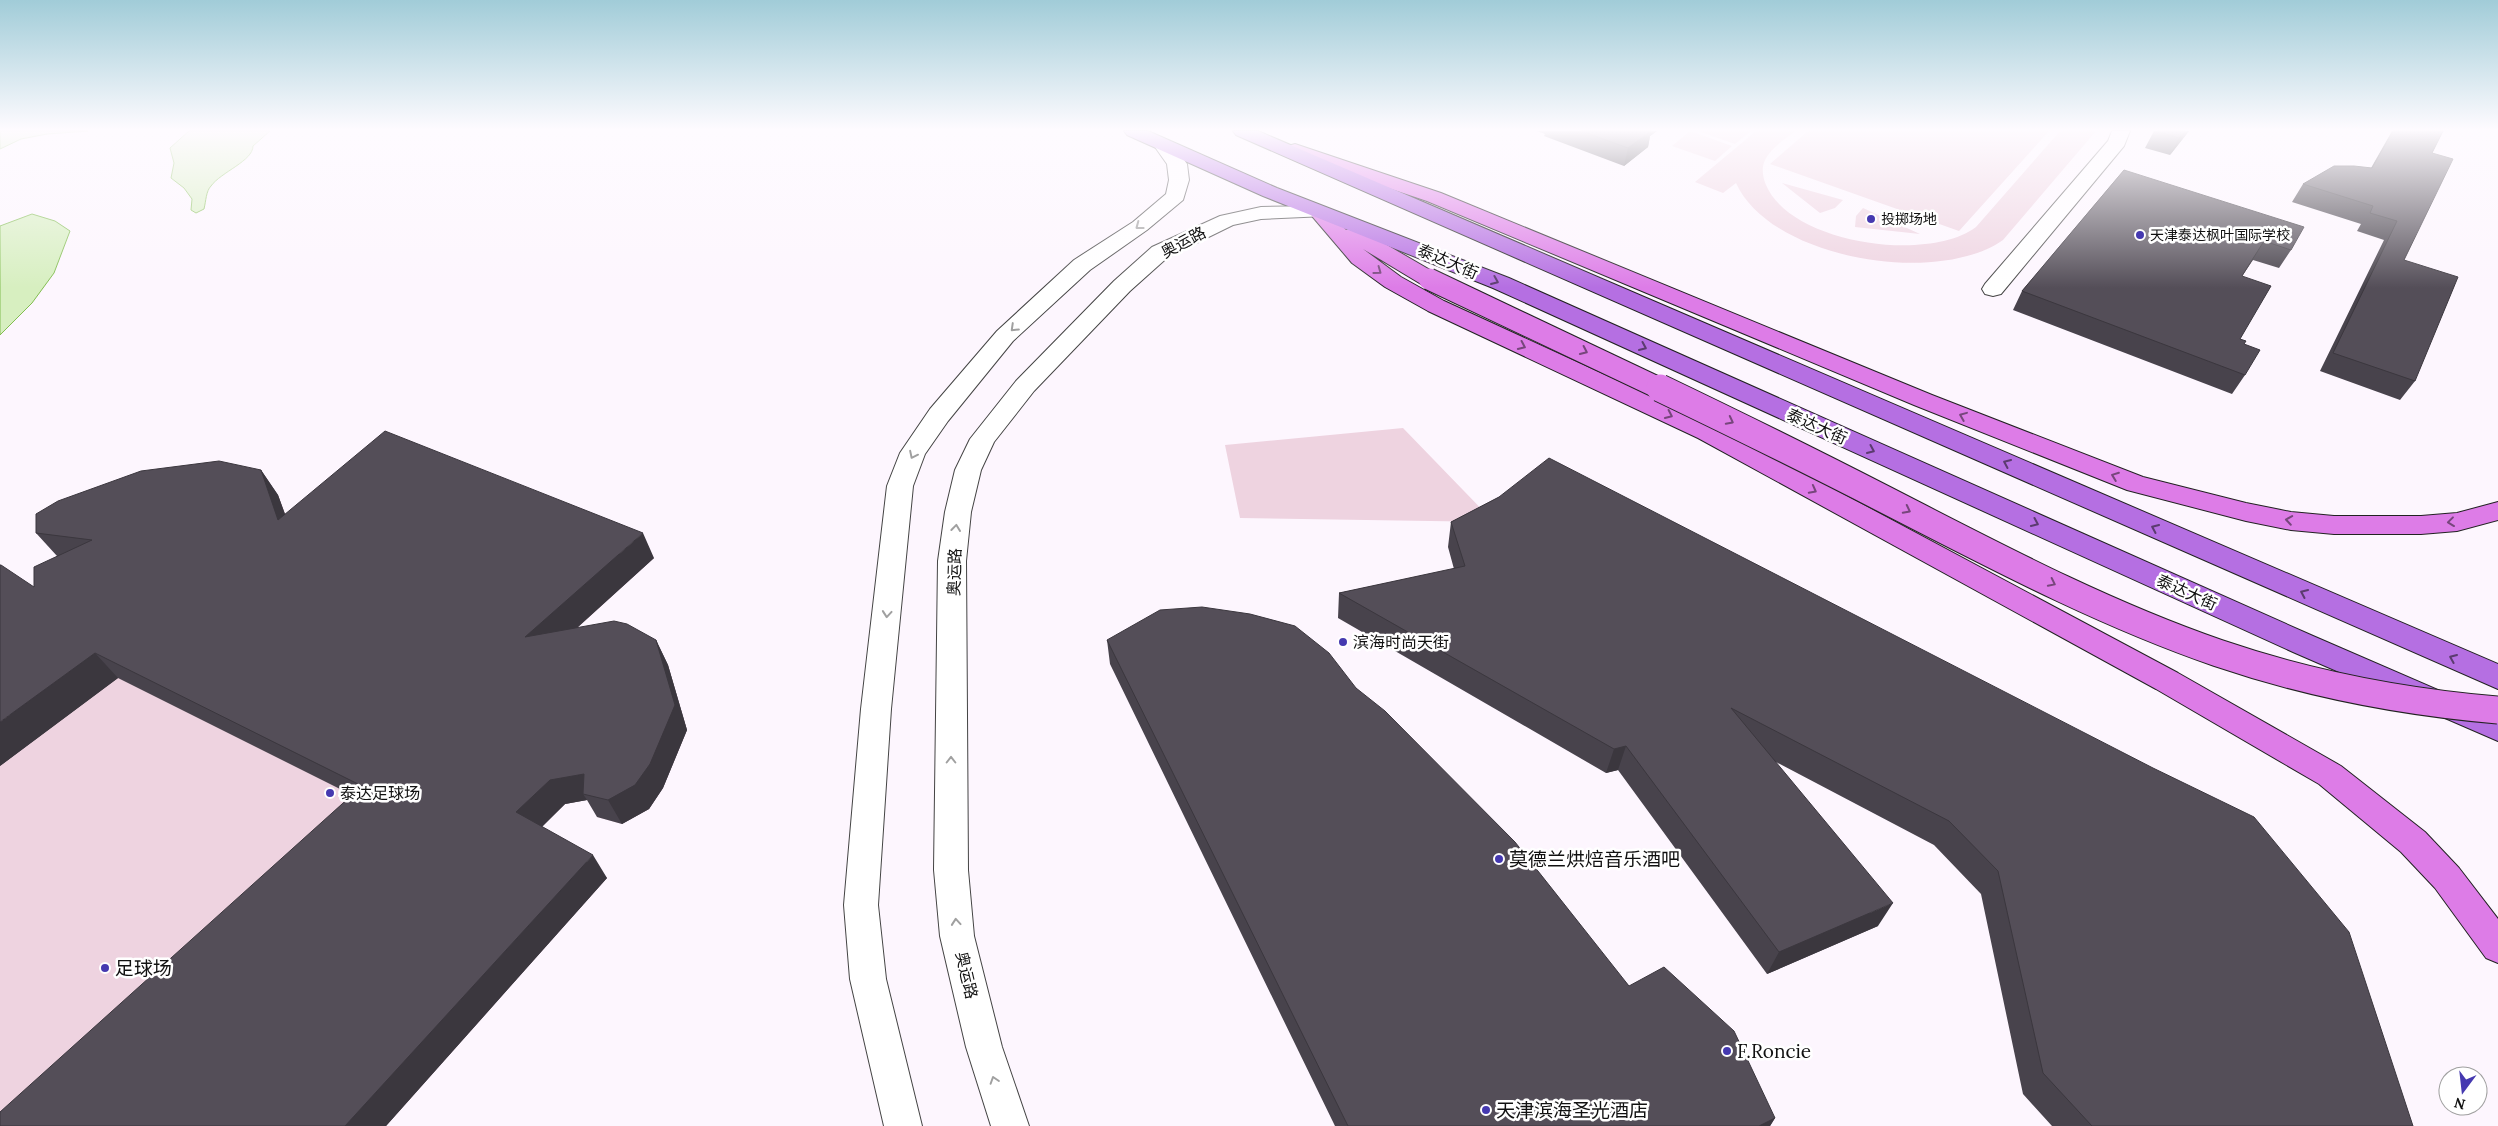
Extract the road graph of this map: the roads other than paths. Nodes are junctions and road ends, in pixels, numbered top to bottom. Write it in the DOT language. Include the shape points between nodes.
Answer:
graph roads {
  1 [pos="1178,184"];
  2 [pos="1253,184"];
  3 [pos="1365,184"];
  4 [pos="1395,184"];
  5 [pos="2082,184"];
  6 [pos="1319,212"];
  7 [pos="1993,289"];
  8 [pos="2498,511"];
  9 [pos="2498,677"];
  10 [pos="2498,710"];
  11 [pos="2498,728"];
  12 [pos="2498,947"];
  13 [pos="903,1126"];
  14 [pos="1010,1126"];
  1 -- 13 [label="street, one-way" via="1176,196 1140,226 1082,265 1006,336 939,415 913,452 900,486 874,737 861,905 868,979"];
  2 -- 6 [label="highway, 泰达大街"];
  9 -- 3 [label="highway, one-way"];
  8 -- 4 [label="main road, one-way" via="2457,522 2334,525 2246,512 2136,484"];
  5 -- 7 [label="street"];
  6 -- 10 [label="main road, one-way, bridge" via="1429,279 1670,391 2007,561 2134,621 2222,654 2325,683 2411,700"];
  6 -- 11 [label="highway, 泰达大街, one-way" via="1408,244 1501,283 2303,644"];
  6 -- 12 [label="main road, one-way" via="1360,258 1393,282 1436,306 1707,432 2167,681 2330,775 2413,842 2448,878"];
  14 -- 6 [label="street, 奥运路, one-way" via="984,1047 957,936 951,870 952,561 958,512 968,470 983,439 1025,386 1122,286 1160,252 1227,220 1261,213"];
}
